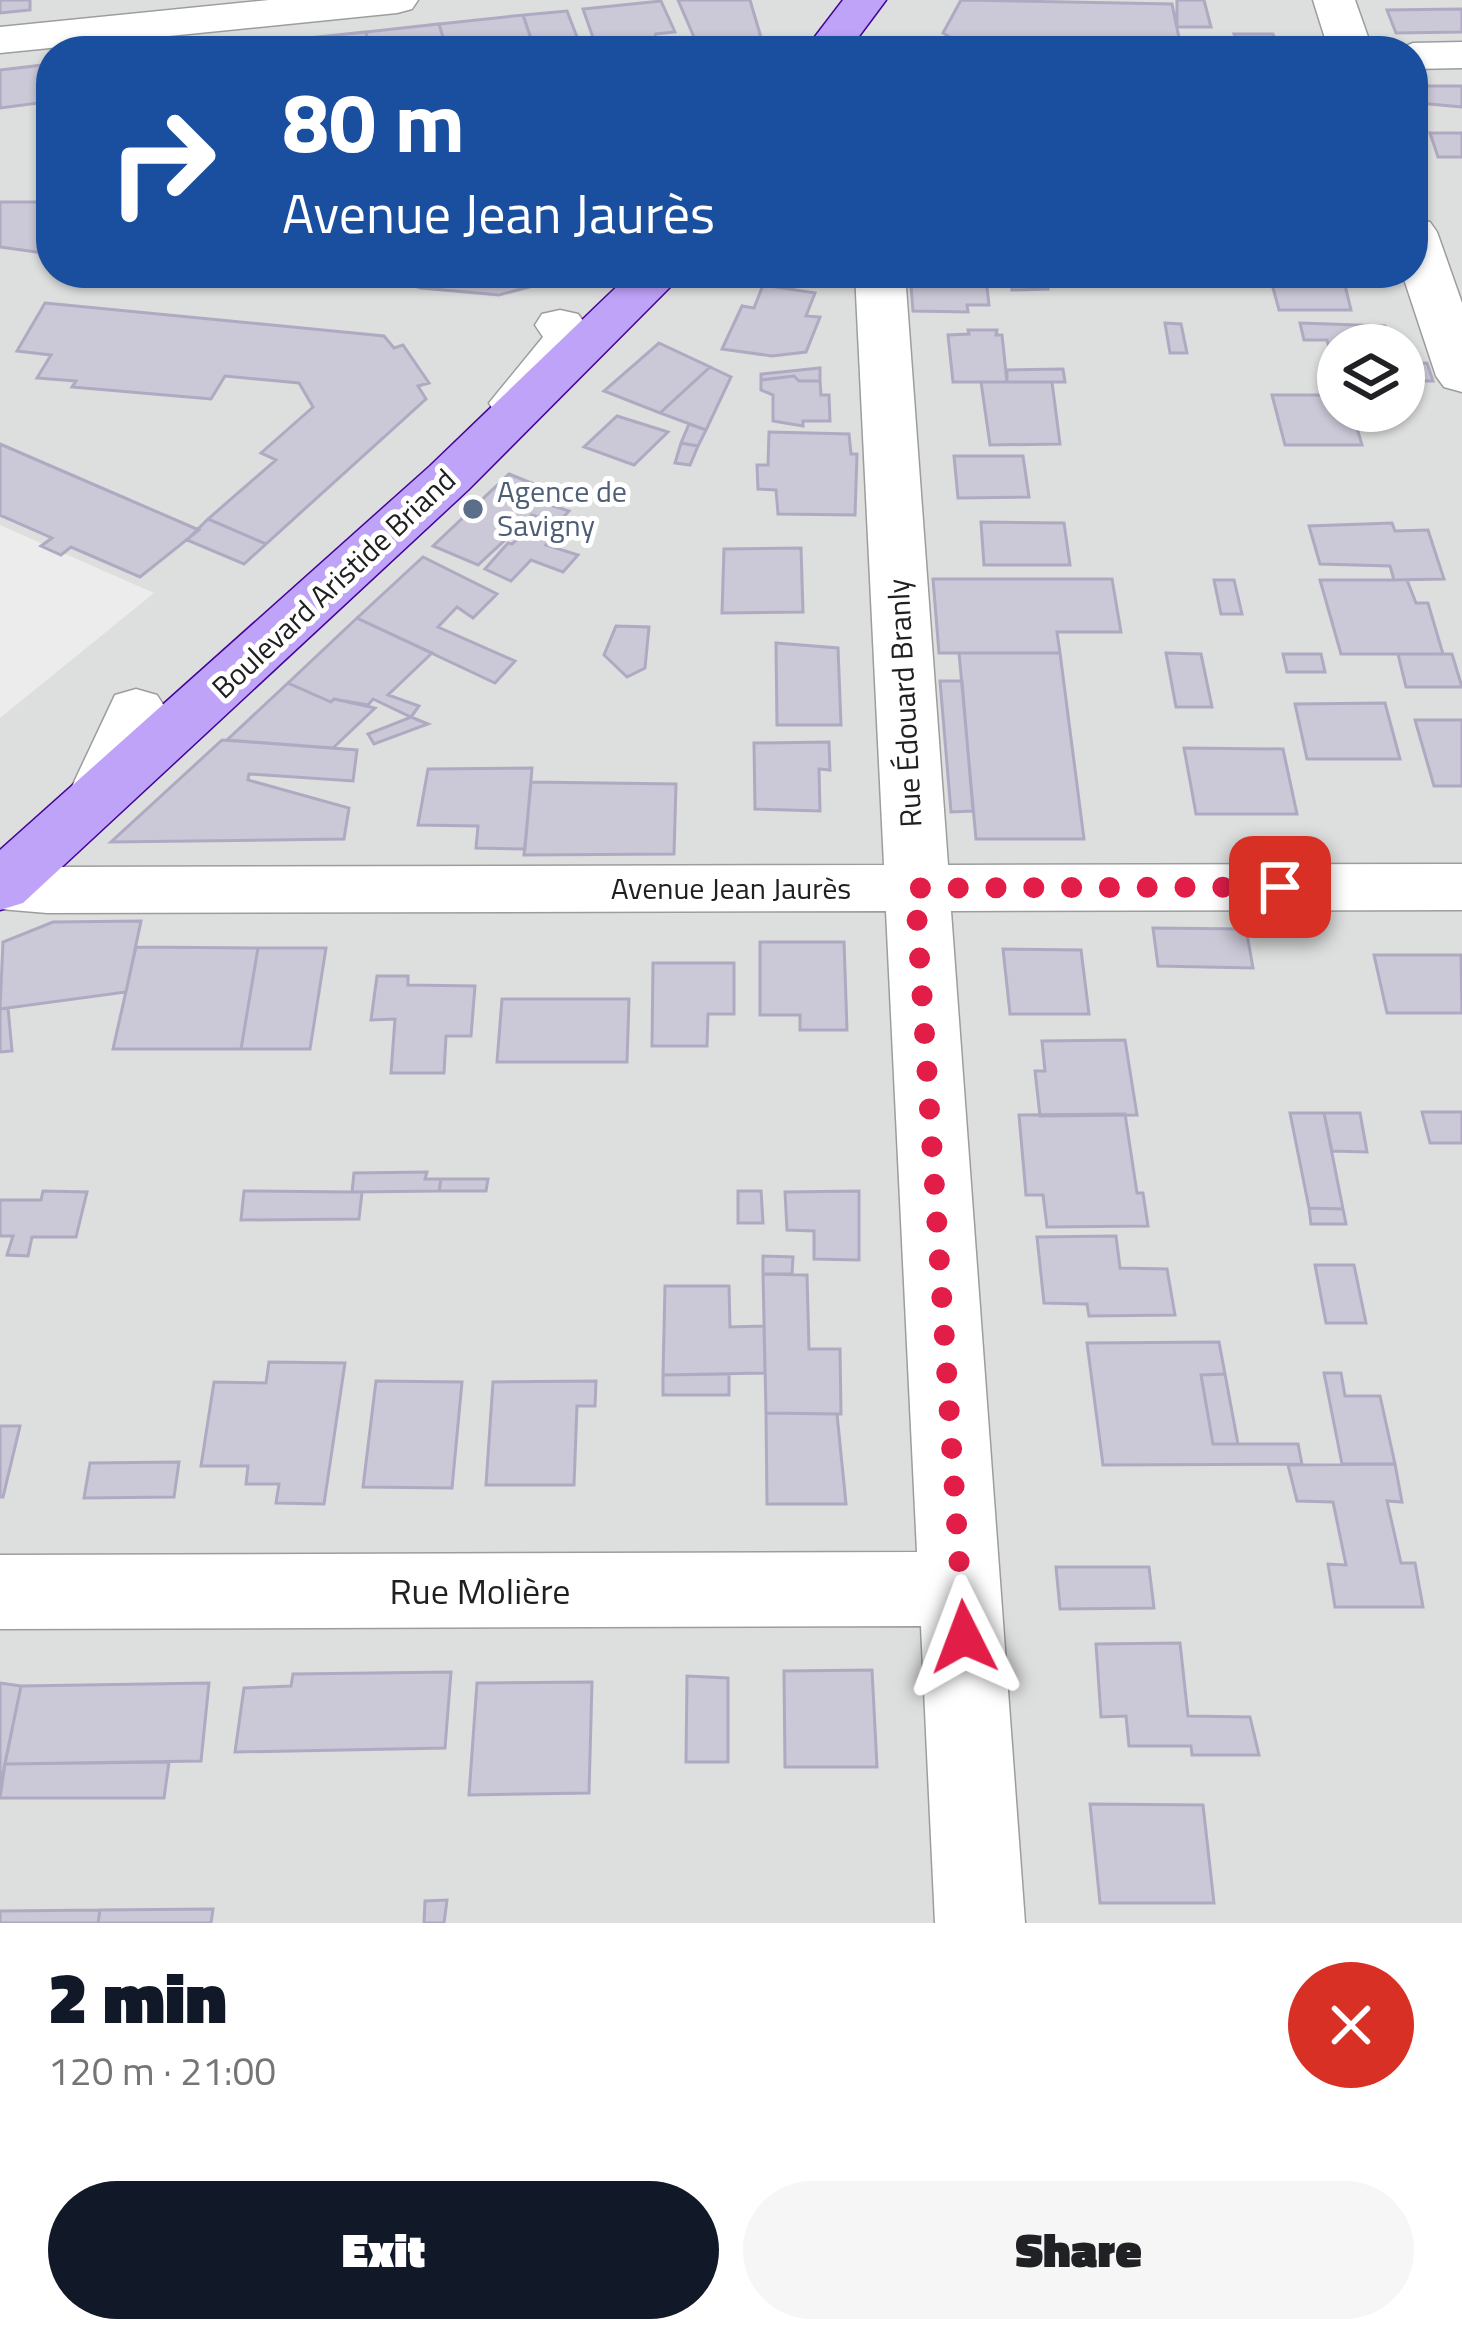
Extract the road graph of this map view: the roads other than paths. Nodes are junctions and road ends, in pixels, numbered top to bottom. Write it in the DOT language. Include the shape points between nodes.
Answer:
graph roads {
  1 [pos="397,0"];
  2 [pos="865,0"];
  3 [pos="886,0"];
  4 [pos="904,0"];
  5 [pos="1334,0"];
  6 [pos="36,36"];
  7 [pos="40,36"];
  8 [pos="847,36"];
  9 [pos="854,36"];
  10 [pos="859,36"];
  11 [pos="1347,36"];
  12 [pos="0,40"];
  13 [pos="1462,55"];
  14 [pos="1428,56"];
  15 [pos="1428,276"];
  16 [pos="598,288"];
  17 [pos="644,288"];
  18 [pos="881,288"];
  19 [pos="560,325"];
  20 [pos="1462,376"];
  21 [pos="449,478"];
  22 [pos="136,709"];
  23 [pos="98,797"];
  24 [pos="0,831"];
  25 [pos="0,886"];
  26 [pos="1462,886"];
  27 [pos="915,888"];
  28 [pos="961,1589"];
  29 [pos="0,1592"];
  30 [pos="980,1923"];
  1 -- 7 [label="street"];
  2 -- 8 [label="main road"];
  3 -- 9 [label="main road"];
  4 -- 10 [label="main road"];
  5 -- 11 [label="street"];
  6 -- 12 [label="street"];
  13 -- 14 [label="street"];
  15 -- 20 [label="street"];
  16 -- 19 [label="main road, Boulevard Aristide Briand"];
  17 -- 21 [label="main road, Boulevard Aristide Briand"];
  18 -- 27 [label="street, Rue Édouard Branly"];
  19 -- 21 [label="street" via="569,337 560,354"];
  19 -- 22 [label="main road, Boulevard Aristide Briand"];
  21 -- 23 [label="main road, Boulevard Aristide Briand"];
  22 -- 23 [label="street"];
  22 -- 24 [label="main road, Boulevard Aristide Briand"];
  23 -- 25 [label="main road, Boulevard Aristide Briand"];
  25 -- 27 [label="street, Avenue Jean Jaurès"];
  26 -- 27 [label="street, Avenue Jean Jaurès"];
  27 -- 28 [label="street, Rue Édouard Branly"];
  28 -- 29 [label="street, Rue Molière"];
  28 -- 30 [label="street, Rue Édouard Branly"];
}
